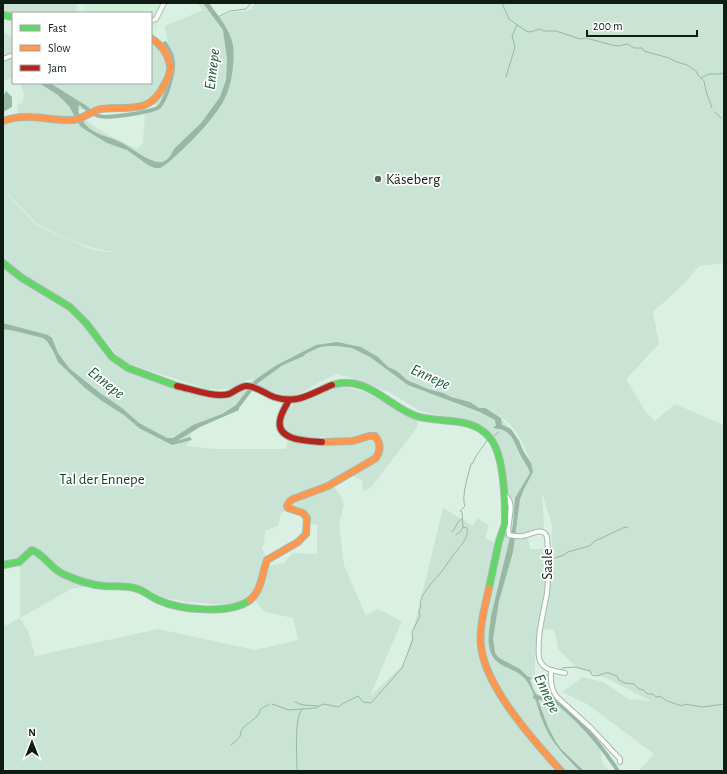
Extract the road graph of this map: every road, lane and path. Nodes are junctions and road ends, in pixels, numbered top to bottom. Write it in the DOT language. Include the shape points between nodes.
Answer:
graph roads {
  1 [pos="164,3"];
  2 [pos="152,21"];
  3 [pos="152,39"];
  4 [pos="3,122"];
  5 [pos="3,263"];
  6 [pos="289,400"];
  7 [pos="504,494"];
  8 [pos="3,565"];
  9 [pos="551,670"];
  10 [pos="565,673"];
  11 [pos="620,762"];
  12 [pos="561,771"];
  1 -- 2 [label="street" via="156,19"];
  3 -- 4 [label="street" via="163,48 170,63 170,72 159,95 152,102 129,109 102,108 79,118 22,117 10,118"];
  5 -- 6 [label="street" via="22,278 70,306 112,357 128,368 170,384 210,394 228,394 243,386 249,386"];
  6 -- 7 [label="street" via="305,397 334,384 350,383 369,389 408,413 471,425 487,434 495,445"];
  6 -- 8 [label="street" via="279,418 282,430 287,436 328,442 356,441 375,436 379,453 376,458 335,482 289,502 288,508 304,513 307,518 306,534 298,542 267,560 257,591 250,600 222,609 166,603 136,588 85,584 55,570 42,555 32,550 19,562"];
  7 -- 9 [label="street, Saale" via="510,504 509,535 520,537 543,532 547,537 549,572 538,653 540,662"];
  7 -- 12 [label="street" via="504,523 482,621 482,652 491,676 508,705 527,732"];
  9 -- 10 [label="street"];
  9 -- 11 [label="street" via="551,686 556,697 591,728"];
}
